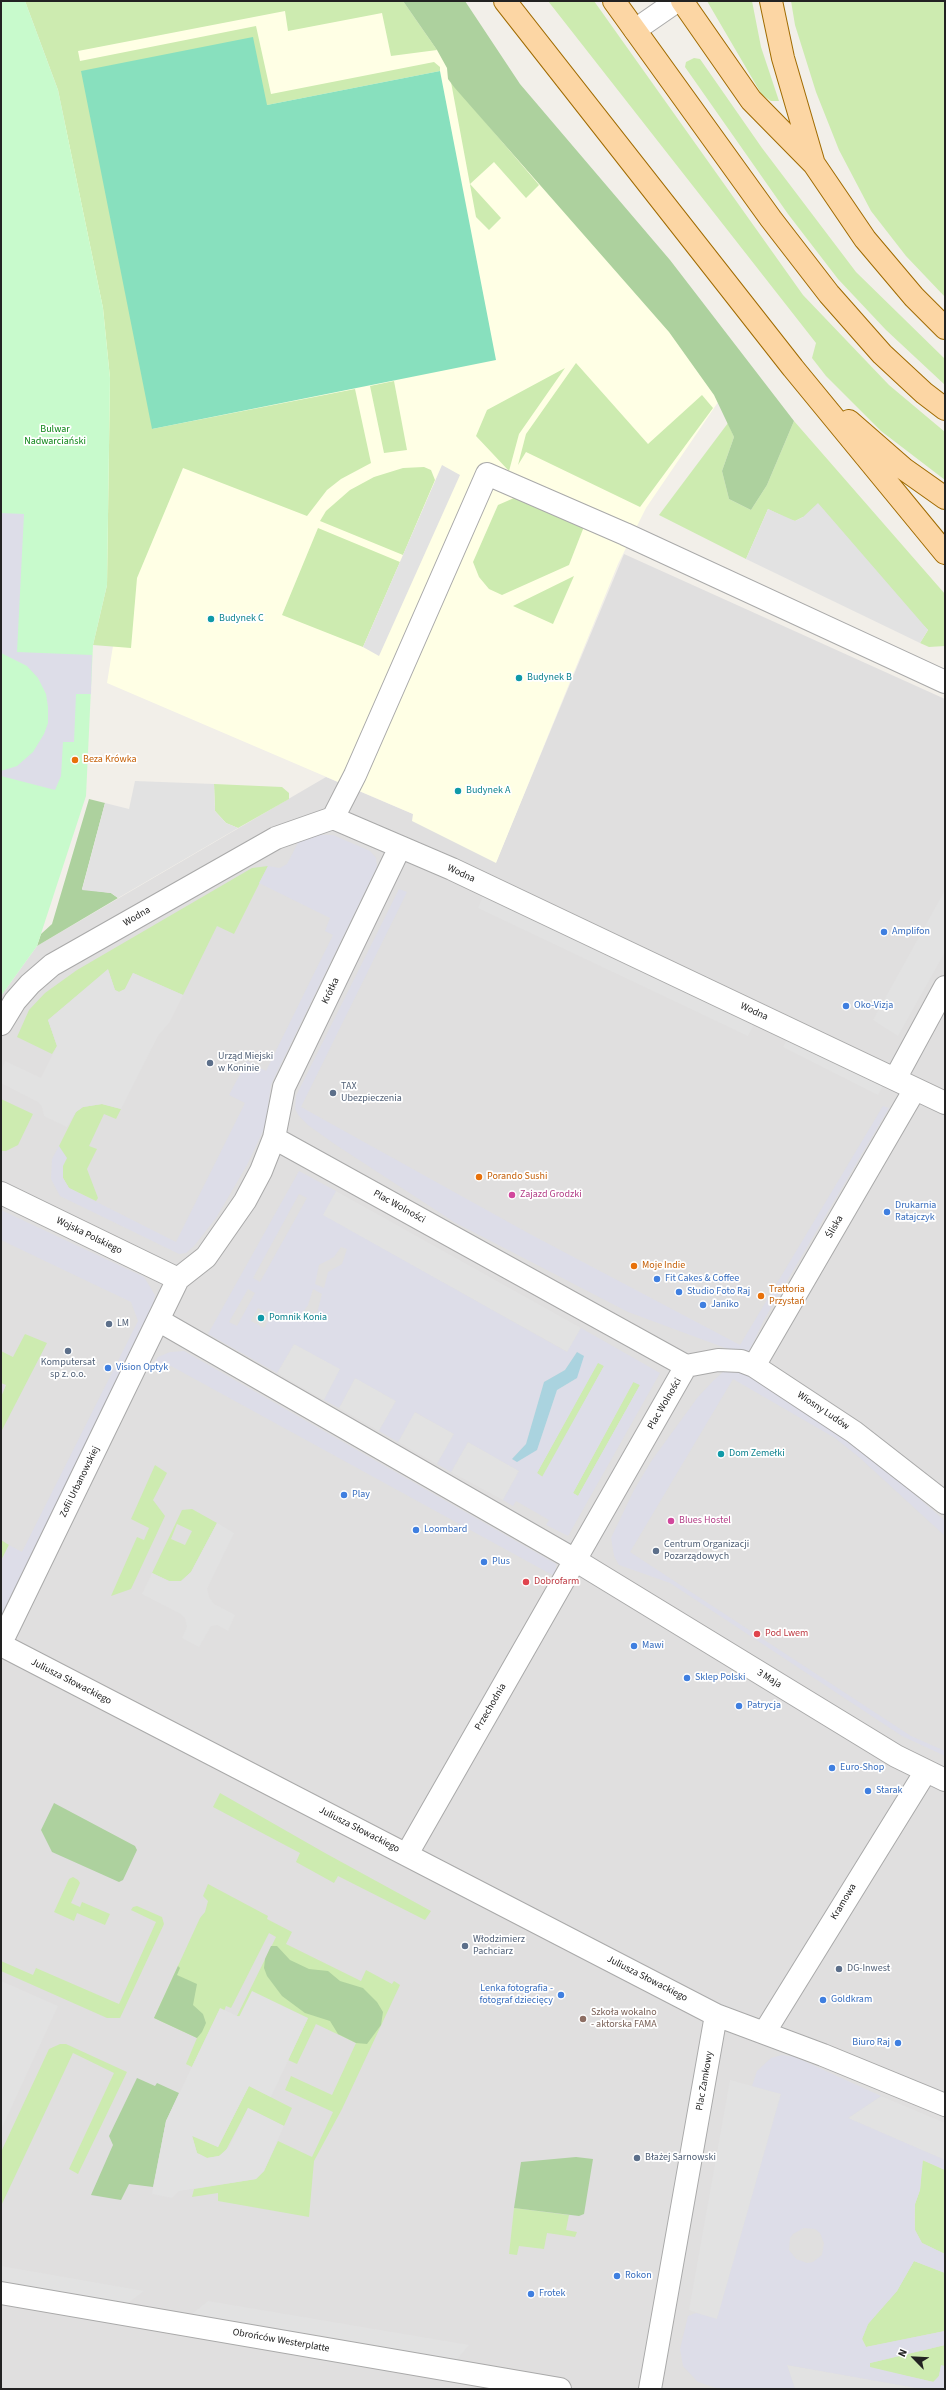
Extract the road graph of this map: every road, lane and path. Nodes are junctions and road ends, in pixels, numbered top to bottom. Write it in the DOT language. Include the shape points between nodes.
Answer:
graph roads {
  1 [pos="505,1"];
  2 [pos="614,1"];
  3 [pos="677,1"];
  4 [pos="682,1"];
  5 [pos="771,1"];
  6 [pos="635,30"];
  7 [pos="814,164"];
  8 [pos="945,328"];
  9 [pos="793,368"];
  10 [pos="945,410"];
  11 [pos="945,498"];
  12 [pos="945,553"];
  13 [pos="945,682"];
  14 [pos="333,818"];
  15 [pos="400,847"];
  16 [pos="945,987"];
  17 [pos="8,995"];
  18 [pos="1,1024"];
  19 [pos="895,1079"];
  20 [pos="915,1089"];
  21 [pos="945,1103"];
  22 [pos="274,1138"];
  23 [pos="1,1193"];
  24 [pos="178,1279"];
  25 [pos="158,1320"];
  26 [pos="686,1366"];
  27 [pos="754,1366"];
  28 [pos="945,1503"];
  29 [pos="575,1560"];
  30 [pos="1,1644"];
  31 [pos="935,1775"];
  32 [pos="407,1854"];
  33 [pos="716,2015"];
  34 [pos="764,2033"];
  35 [pos="945,2106"];
  36 [pos="1,2293"];
  37 [pos="560,2389"];
  38 [pos="650,2389"];
  1 -- 9 [label="main road"];
  2 -- 6 [label="main road"];
  3 -- 6 [label="street"];
  4 -- 7 [label="main road" via="751,100"];
  5 -- 7 [label="main road" via="785,64"];
  6 -- 10 [label="main road" via="771,219 829,294 882,354"];
  7 -- 8 [label="main road" via="865,238 914,297"];
  9 -- 11 [label="main road" via="838,412 904,469"];
  9 -- 12 [label="main road"];
  13 -- 14 [label="street" via="625,534 487,474 355,775"];
  14 -- 15 [label="street, Wodna"];
  14 -- 17 [label="street, Wodna" via="276,838 52,965 30,984"];
  15 -- 19 [label="street, Wodna"];
  15 -- 22 [label="street, Krótka" via="284,1087"];
  16 -- 19 [label="street"];
  17 -- 18 [label="street, Wodna"];
  19 -- 20 [label="street, Wodna"];
  20 -- 21 [label="street, Wodna"];
  20 -- 27 [label="street, Śliska"];
  22 -- 24 [label="street" via="261,1171 225,1232 206,1257"];
  22 -- 26 [label="street, Plac Wolności"];
  23 -- 24 [label="street, Wojska Polskiego"];
  24 -- 25 [label="street"];
  25 -- 29 [label="street"];
  25 -- 30 [label="street, Zofii Urbanowskiej"];
  26 -- 27 [label="street, Wiosny Ludów" via="718,1360 741,1361"];
  26 -- 29 [label="street, Plac Wolności"];
  27 -- 28 [label="street, Wiosny Ludów" via="854,1432"];
  29 -- 31 [label="street, 3 Maja" via="896,1756"];
  29 -- 32 [label="street, Przechodnia"];
  30 -- 32 [label="street, Juliusza Słowackiego"];
  31 -- 34 [label="street, Kramowa"];
  32 -- 33 [label="street, Juliusza Słowackiego"];
  33 -- 34 [label="street"];
  33 -- 38 [label="street, Plac Zamkowy"];
  34 -- 35 [label="street"];
  36 -- 37 [label="street, Obrońców Westerplatte"];
}
